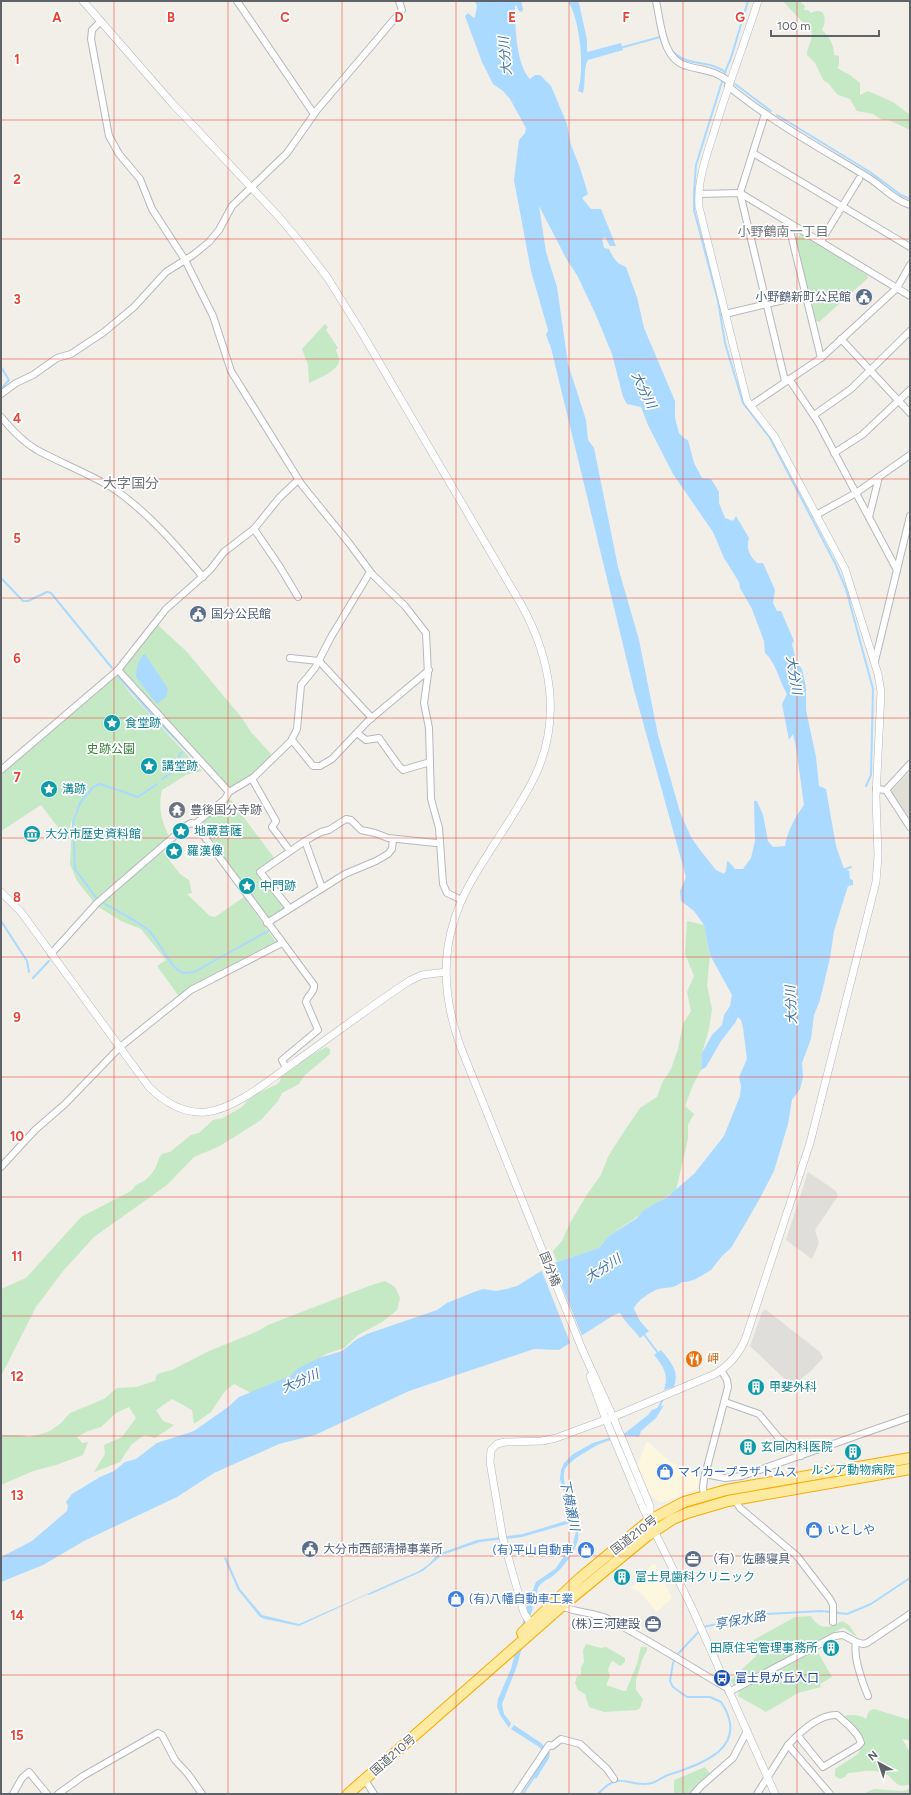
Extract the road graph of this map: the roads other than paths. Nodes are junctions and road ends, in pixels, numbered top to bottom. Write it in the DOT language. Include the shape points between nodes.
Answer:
graph roads {
  1 [pos="83,1"];
  2 [pos="236,1"];
  3 [pos="398,1"];
  4 [pos="656,1"];
  5 [pos="758,1"];
  6 [pos="101,22"];
  7 [pos="729,84"];
  8 [pos="314,114"];
  9 [pos="765,114"];
  10 [pos="753,153"];
  11 [pos="859,179"];
  12 [pos="251,188"];
  13 [pos="740,193"];
  14 [pos="699,194"];
  15 [pos="910,205"];
  16 [pos="842,206"];
  17 [pos="788,222"];
  18 [pos="821,241"];
  19 [pos="910,247"];
  20 [pos="185,260"];
  21 [pos="910,265"];
  22 [pos="897,288"];
  23 [pos="805,295"];
  24 [pos="910,296"];
  25 [pos="766,304"];
  26 [pos="725,314"];
  27 [pos="910,331"];
  28 [pos="841,339"];
  29 [pos="821,358"];
  30 [pos="870,371"];
  31 [pos="787,380"];
  32 [pos="910,390"];
  33 [pos="1,394"];
  34 [pos="899,401"];
  35 [pos="750,406"];
  36 [pos="910,413"];
  37 [pos="814,415"];
  38 [pos="1,417"];
  39 [pos="834,453"];
  40 [pos="910,455"];
  41 [pos="879,477"];
  42 [pos="298,480"];
  43 [pos="856,493"];
  44 [pos="816,515"];
  45 [pos="910,516"];
  46 [pos="869,517"];
  47 [pos="254,529"];
  48 [pos="897,570"];
  49 [pos="370,572"];
  50 [pos="203,577"];
  51 [pos="298,597"];
  52 [pos="290,658"];
  53 [pos="319,661"];
  54 [pos="875,662"];
  55 [pos="118,670"];
  56 [pos="429,670"];
  57 [pos="372,718"];
  58 [pos="357,732"];
  59 [pos="292,740"];
  60 [pos="430,762"];
  61 [pos="910,764"];
  62 [pos="1,770"];
  63 [pos="252,779"];
  64 [pos="876,789"];
  65 [pos="886,790"];
  66 [pos="229,792"];
  67 [pos="195,824"];
  68 [pos="910,827"];
  69 [pos="393,839"];
  70 [pos="305,841"];
  71 [pos="436,843"];
  72 [pos="290,851"];
  73 [pos="322,888"];
  74 [pos="1,892"];
  75 [pos="462,900"];
  76 [pos="289,908"];
  77 [pos="267,922"];
  78 [pos="282,943"];
  79 [pos="51,954"];
  80 [pos="446,972"];
  81 [pos="120,1047"];
  82 [pos="286,1068"];
  83 [pos="1,1167"];
  84 [pos="721,1370"];
  85 [pos="596,1385"];
  86 [pos="725,1402"];
  87 [pos="613,1417"];
  88 [pos="910,1417"];
  89 [pos="606,1420"];
  90 [pos="801,1456"];
  91 [pos="910,1458"];
  92 [pos="910,1469"];
  93 [pos="705,1474"];
  94 [pos="704,1495"];
  95 [pos="735,1500"];
  96 [pos="650,1520"];
  97 [pos="654,1531"];
  98 [pos="562,1606"];
  99 [pos="910,1614"];
  100 [pos="833,1622"];
  101 [pos="531,1624"];
  102 [pos="856,1642"];
  103 [pos="728,1690"];
  104 [pos="868,1696"];
  105 [pos="457,1700"];
  106 [pos="747,1731"];
  107 [pos="798,1736"];
  108 [pos="788,1745"];
  109 [pos="768,1778"];
  110 [pos="614,1779"];
  111 [pos="365,1780"];
  112 [pos="13,1794"];
  113 [pos="47,1794"];
  114 [pos="58,1794"];
  115 [pos="202,1794"];
  116 [pos="348,1794"];
  117 [pos="374,1794"];
  118 [pos="516,1794"];
  119 [pos="694,1794"];
  120 [pos="756,1794"];
  121 [pos="775,1794"];
  122 [pos="830,1794"];
  1 -- 6 [label="street, 国分橋"];
  2 -- 8 [label="street"];
  3 -- 8 [label="street" via="402,10"];
  4 -- 7 [label="street" via="666,46 672,59 687,66 713,72"];
  5 -- 7 [label="street"];
  6 -- 12 [label="street, 国分橋"];
  6 -- 20 [label="street" via="92,30 91,39 108,133 118,154 140,179 152,209"];
  7 -- 9 [label="street"];
  7 -- 14 [label="street" via="701,175"];
  8 -- 12 [label="street" via="287,153"];
  9 -- 10 [label="street"];
  9 -- 15 [label="street" via="870,179 899,201"];
  10 -- 13 [label="street"];
  10 -- 16 [label="street"];
  11 -- 16 [label="street"];
  12 -- 20 [label="street" via="232,206 215,235"];
  12 -- 75 [label="street, 国分橋" via="300,242 342,300 524,609 544,657 550,685 551,712 540,764 527,792"];
  13 -- 14 [label="street"];
  13 -- 17 [label="street"];
  13 -- 25 [label="street"];
  14 -- 26 [label="street" via="701,219"];
  16 -- 18 [label="street"];
  16 -- 19 [label="street"];
  17 -- 18 [label="street"];
  17 -- 23 [label="street"];
  18 -- 22 [label="street"];
  20 -- 33 [label="street" via="166,272 134,307 104,332 71,354 56,358 33,375 16,382"];
  20 -- 42 [label="street" via="213,316 231,371"];
  21 -- 22 [label="street"];
  22 -- 24 [label="street"];
  22 -- 28 [label="street"];
  23 -- 25 [label="street"];
  23 -- 29 [label="street"];
  25 -- 26 [label="street"];
  25 -- 31 [label="street"];
  26 -- 35 [label="street"];
  27 -- 30 [label="street"];
  28 -- 29 [label="street"];
  28 -- 30 [label="street"];
  29 -- 31 [label="street"];
  30 -- 34 [label="street"];
  30 -- 37 [label="street" via="846,393"];
  31 -- 35 [label="street"];
  31 -- 37 [label="street"];
  32 -- 34 [label="street"];
  34 -- 36 [label="street"];
  34 -- 39 [label="street" via="862,435"];
  35 -- 44 [label="street" via="774,436"];
  37 -- 39 [label="street"];
  38 -- 50 [label="street" via="37,450 104,483 122,496 160,530"];
  39 -- 43 [label="street"];
  40 -- 41 [label="street"];
  41 -- 43 [label="street"];
  41 -- 46 [label="street"];
  42 -- 47 [label="street" via="279,498"];
  42 -- 49 [label="street"];
  43 -- 44 [label="street"];
  43 -- 46 [label="street"];
  44 -- 54 [label="street" via="848,577"];
  45 -- 48 [label="street"];
  46 -- 48 [label="street"];
  47 -- 50 [label="street" via="224,552"];
  47 -- 51 [label="street"];
  48 -- 54 [label="street"];
  49 -- 53 [label="street" via="330,637"];
  49 -- 56 [label="street" via="398,598 424,629 428,638"];
  50 -- 55 [label="street" via="166,609"];
  52 -- 53 [label="street"];
  53 -- 57 [label="street"];
  53 -- 59 [label="street" via="301,685 297,729"];
  54 -- 64 [label="street" via="881,692"];
  55 -- 62 [label="street"];
  55 -- 66 [label="street"];
  56 -- 57 [label="street"];
  56 -- 60 [label="street" via="424,703 428,722"];
  57 -- 58 [label="street"];
  58 -- 59 [label="street" via="332,758 316,767"];
  58 -- 60 [label="street" via="366,740 378,738 403,770"];
  59 -- 63 [label="street"];
  60 -- 75 [label="street" via="443,884 447,893"];
  61 -- 65 [label="street"];
  63 -- 66 [label="street"];
  63 -- 72 [label="street" via="276,821 272,827"];
  64 -- 65 [label="street"];
  64 -- 84 [label="street" via="876,882 815,1126 744,1342 735,1358"];
  65 -- 68 [label="street"];
  66 -- 67 [label="street" via="226,800"];
  67 -- 77 [label="street"];
  67 -- 79 [label="street" via="186,826 92,908"];
  69 -- 70 [label="street" via="362,830 348,819"];
  69 -- 71 [label="street"];
  69 -- 73 [label="street" via="392,849 388,854 348,872"];
  70 -- 72 [label="street"];
  70 -- 73 [label="street"];
  72 -- 76 [label="street" via="260,872"];
  73 -- 76 [label="street"];
  74 -- 79 [label="street" via="21,912"];
  75 -- 80 [label="street, 国分橋" via="451,932"];
  76 -- 77 [label="street"];
  77 -- 78 [label="street"];
  78 -- 81 [label="street" via="195,987"];
  78 -- 82 [label="street" via="314,985 306,1002 319,1029 282,1060"];
  79 -- 81 [label="street"];
  80 -- 82 [label="street" via="422,975 409,981"];
  80 -- 85 [label="street, 国分橋" via="447,997 455,1031"];
  81 -- 82 [label="street" via="154,1092 172,1105 188,1111 205,1112 224,1107"];
  81 -- 83 [label="street"];
  84 -- 86 [label="street" via="728,1385"];
  84 -- 87 [label="street"];
  85 -- 87 [label="street"];
  85 -- 89 [label="street"];
  86 -- 90 [label="street" via="760,1414 776,1435"];
  86 -- 93 [label="street"];
  87 -- 89 [label="street"];
  87 -- 96 [label="street" via="650,1506"];
  88 -- 90 [label="street"];
  89 -- 96 [label="street"];
  89 -- 101 [label="street" via="551,1440 502,1442 490,1452 503,1539 524,1613"];
  90 -- 93 [label="street" via="738,1477 725,1478"];
  91 -- 94 [label="highway, 国道210号"];
  92 -- 95 [label="highway, 国道210号"];
  93 -- 94 [label="street"];
  94 -- 96 [label="highway, 国道210号"];
  95 -- 97 [label="highway, 国道210号" via="687,1513"];
  95 -- 100 [label="street" via="740,1508 797,1556 830,1599 833,1605"];
  96 -- 97 [label="street"];
  96 -- 101 [label="highway, 国道210号" via="576,1582"];
  97 -- 98 [label="highway, 国道210号"];
  97 -- 103 [label="street"];
  98 -- 103 [label="street" via="605,1618 676,1657"];
  98 -- 105 [label="highway, 国道210号"];
  99 -- 102 [label="street" via="867,1643"];
  101 -- 105 [label="highway, 国道210号"];
  102 -- 103 [label="street" via="843,1635 835,1636"];
  102 -- 104 [label="street" via="855,1652"];
  103 -- 106 [label="street"];
  105 -- 111 [label="highway, 国道210号"];
  106 -- 109 [label="street"];
  106 -- 119 [label="street" via="733,1758"];
  107 -- 107 [label="street" via="824,1767 861,1743 836,1714 817,1721"];
  107 -- 108 [label="street"];
  108 -- 109 [label="street"];
  108 -- 122 [label="street"];
  109 -- 120 [label="street"];
  109 -- 121 [label="street"];
  110 -- 118 [label="street" via="604,1766 578,1743 561,1738 546,1748"];
  111 -- 116 [label="highway, 国道210号"];
  111 -- 117 [label="street"];
  112 -- 113 [label="street" via="22,1778 29,1772"];
  114 -- 115 [label="street" via="98,1767 158,1733 162,1735 175,1760"];
}
